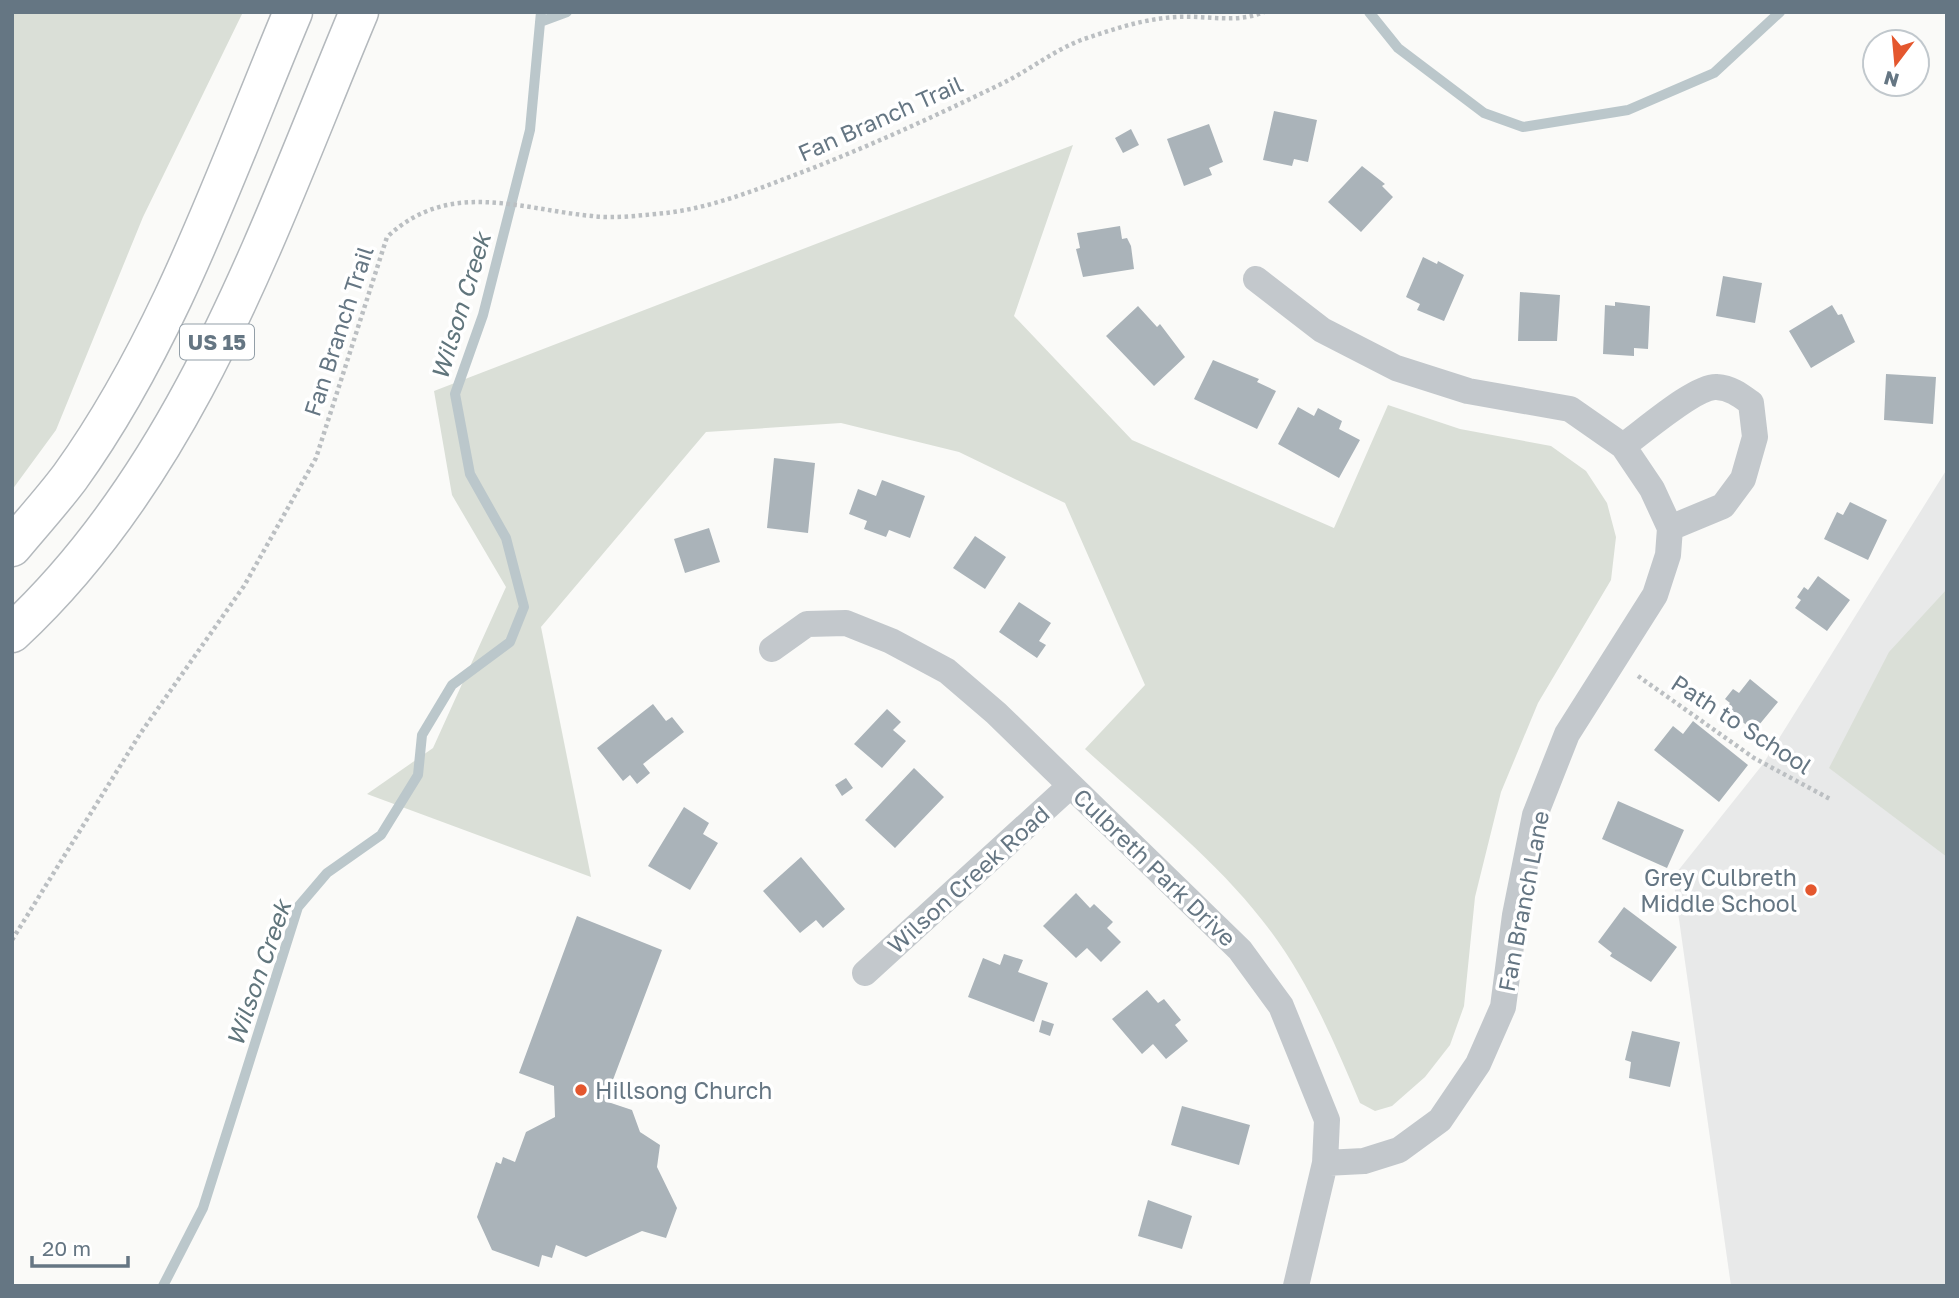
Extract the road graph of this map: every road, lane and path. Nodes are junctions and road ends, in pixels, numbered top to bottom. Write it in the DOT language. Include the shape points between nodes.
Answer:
graph roads {
  1 [pos="293,12"];
  2 [pos="359,12"];
  3 [pos="1264,12"];
  4 [pos="1256,279"];
  5 [pos="1623,446"];
  6 [pos="1670,528"];
  7 [pos="12,547"];
  8 [pos="12,633"];
  9 [pos="772,649"];
  10 [pos="1638,675"];
  11 [pos="1070,786"];
  12 [pos="1830,799"];
  13 [pos="12,940"];
  14 [pos="865,973"];
  15 [pos="1325,1163"];
  16 [pos="1296,1286"];
  1 -- 7 [label="highway, US 15" via="175,292 125,389 70,477"];
  2 -- 8 [label="highway, US 15" via="239,297 191,396 148,468 94,543"];
  3 -- 13 [label="path, Fan Branch Trail" via="1241,18 1136,21 1091,37 841,158 728,200 668,212 594,217 475,200 433,207 407,218 387,237 316,458 244,586 140,734"];
  4 -- 5 [label="street" via="1322,330 1396,368 1468,391 1570,409"];
  5 -- 6 [label="street" via="1652,489"];
  5 -- 6 [label="street" via="1713,386 1734,390 1751,403 1755,437 1743,479 1723,506"];
  6 -- 15 [label="street, Fan Branch Lane" via="1668,555 1655,595 1567,734 1535,816 1503,1007 1478,1064 1440,1120 1399,1150 1364,1161"];
  9 -- 11 [label="street, Culbreth Park Drive" via="807,624 846,623 891,641 947,671"];
  10 -- 12 [label="path, Path to School" via="1754,758"];
  11 -- 14 [label="street, Wilson Creek Road"];
  11 -- 15 [label="street, Culbreth Park Drive" via="1240,950 1281,1006 1327,1120"];
  15 -- 16 [label="street, Culbreth Park Drive"];
}
